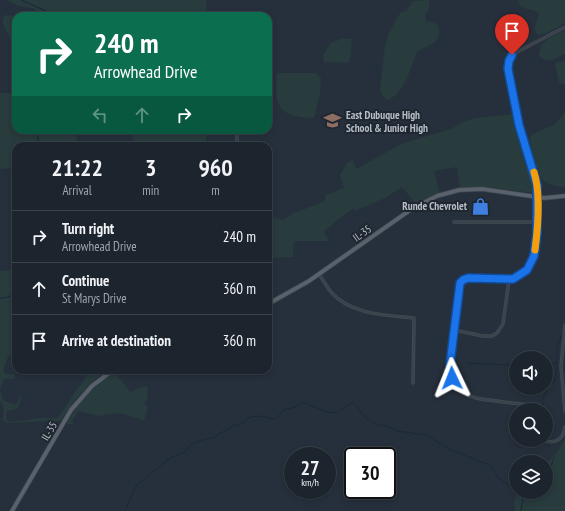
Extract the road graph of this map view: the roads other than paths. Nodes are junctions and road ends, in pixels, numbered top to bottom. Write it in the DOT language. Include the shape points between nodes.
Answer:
graph roads {
  1 [pos="565,27"];
  2 [pos="565,196"];
  3 [pos="538,197"];
  4 [pos="454,222"];
  5 [pos="537,222"];
  6 [pos="319,274"];
  7 [pos="509,280"];
  8 [pos="272,302"];
  9 [pos="565,325"];
  10 [pos="454,330"];
  11 [pos="108,374"];
  12 [pos="413,383"];
  13 [pos="516,403"];
  14 [pos="565,411"];
  15 [pos="565,427"];
  16 [pos="553,442"];
  17 [pos="12,511"];
  1 -- 3 [label="street" via="515,53 508,64 519,125 537,185"];
  2 -- 3 [label="main road, IL-35"];
  3 -- 5 [label="street"];
  3 -- 6 [label="main road, IL-35" via="496,190 471,189 448,193 421,203"];
  4 -- 5 [label="street"];
  5 -- 7 [label="street" via="536,247 532,263 522,274"];
  6 -- 8 [label="main road, IL-35"];
  6 -- 12 [label="street" via="332,293 348,305 371,313 414,318"];
  7 -- 10 [label="street" via="466,278 461,281"];
  7 -- 10 [label="street" via="504,320 500,331 488,336"];
  9 -- 14 [label="street" via="561,366"];
  10 -- 13 [label="street" via="451,374 459,390 472,398"];
  11 -- 17 [label="main road, IL-35" via="92,386 71,410"];
  15 -- 16 [label="street" via="559,440"];
}
